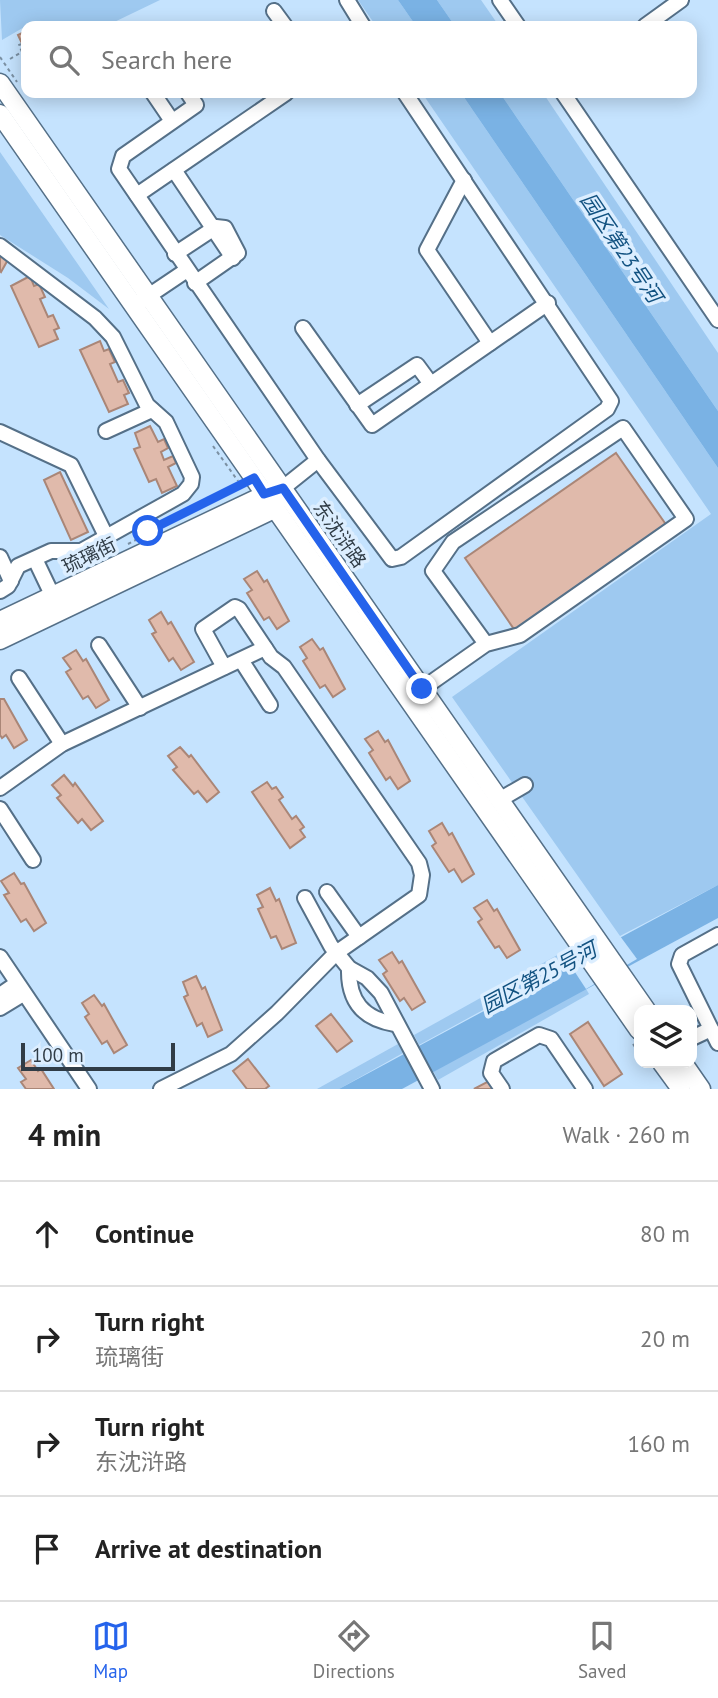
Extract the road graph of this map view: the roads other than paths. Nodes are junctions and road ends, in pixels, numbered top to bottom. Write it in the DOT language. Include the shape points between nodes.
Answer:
graph roads {
  1 [pos="346,0"];
  2 [pos="500,0"];
  3 [pos="681,0"];
  4 [pos="274,11"];
  5 [pos="281,21"];
  6 [pos="360,21"];
  7 [pos="515,21"];
  8 [pos="652,21"];
  9 [pos="0,83"];
  10 [pos="156,98"];
  11 [pos="192,98"];
  12 [pos="279,98"];
  13 [pos="408,98"];
  14 [pos="566,98"];
  15 [pos="0,114"];
  16 [pos="172,121"];
  17 [pos="174,170"];
  18 [pos="464,180"];
  19 [pos="137,195"];
  20 [pos="213,229"];
  21 [pos="0,246"];
  22 [pos="176,254"];
  23 [pos="187,270"];
  24 [pos="195,283"];
  25 [pos="142,301"];
  26 [pos="548,303"];
  27 [pos="718,320"];
  28 [pos="303,328"];
  29 [pos="490,343"];
  30 [pos="431,384"];
  31 [pos="357,405"];
  32 [pos="152,410"];
  33 [pos="106,431"];
  34 [pos="0,432"];
  35 [pos="318,460"];
  36 [pos="283,488"];
  37 [pos="269,501"];
  38 [pos="107,538"];
  39 [pos="0,557"];
  40 [pos="35,559"];
  41 [pos="6,586"];
  42 [pos="56,603"];
  43 [pos="0,621"];
  44 [pos="0,640"];
  45 [pos="486,643"];
  46 [pos="99,645"];
  47 [pos="265,648"];
  48 [pos="241,660"];
  49 [pos="224,667"];
  50 [pos="19,678"];
  51 [pos="422,689"];
  52 [pos="270,705"];
  53 [pos="140,708"];
  54 [pos="62,744"];
  55 [pos="524,785"];
  56 [pos="0,788"];
  57 [pos="499,800"];
  58 [pos="0,809"];
  59 [pos="33,860"];
  60 [pos="327,892"];
  61 [pos="305,898"];
  62 [pos="718,935"];
  63 [pos="359,937"];
  64 [pos="594,950"];
  65 [pos="336,953"];
  66 [pos="0,957"];
  67 [pos="349,968"];
  68 [pos="611,975"];
  69 [pos="20,989"];
  70 [pos="0,995"];
  71 [pos="641,1005"];
  72 [pos="0,1008"];
  73 [pos="634,1020"];
  74 [pos="395,1024"];
  75 [pos="711,1029"];
  76 [pos="697,1036"];
  77 [pos="718,1043"];
  78 [pos="666,1068"];
  79 [pos="686,1068"];
  80 [pos="431,1088"];
  81 [pos="89,1089"];
  82 [pos="162,1089"];
  83 [pos="502,1089"];
  84 [pos="584,1089"];
  85 [pos="681,1089"];
  86 [pos="701,1089"];
  1 -- 6 [label="street"];
  2 -- 7 [label="street"];
  3 -- 8 [label="street"];
  4 -- 5 [label="street"];
  9 -- 25 [label="main road, 东沈浒路"];
  10 -- 16 [label="street"];
  11 -- 16 [label="street" via="196,104"];
  12 -- 17 [label="street"];
  13 -- 18 [label="street"];
  14 -- 27 [label="street"];
  15 -- 25 [label="main road, 东沈浒路"];
  16 -- 19 [label="street" via="120,159 119,169"];
  17 -- 19 [label="street"];
  17 -- 20 [label="street"];
  18 -- 26 [label="street"];
  18 -- 29 [label="street" via="427,250"];
  19 -- 22 [label="street"];
  20 -- 22 [label="street"];
  20 -- 24 [label="street" via="225,228 238,248 233,258"];
  21 -- 32 [label="street" via="95,317 113,337"];
  22 -- 23 [label="street"];
  23 -- 24 [label="street"];
  23 -- 25 [label="street"];
  24 -- 35 [label="street"];
  25 -- 36 [label="main road, 东沈浒路"];
  25 -- 37 [label="main road, 东沈浒路"];
  26 -- 29 [label="street"];
  26 -- 35 [label="street" via="609,396 610,405 401,557 388,556"];
  28 -- 31 [label="street"];
  29 -- 30 [label="street"];
  30 -- 31 [label="street" via="417,365"];
  30 -- 31 [label="street" via="372,425"];
  32 -- 33 [label="street"];
  32 -- 38 [label="street" via="166,422 179,446 191,471 191,484 183,494"];
  34 -- 38 [label="street" via="71,465"];
  35 -- 36 [label="street"];
  36 -- 37 [label="main road, 琉璃街"];
  36 -- 51 [label="main road, 东沈浒路"];
  37 -- 42 [label="main road, 琉璃街"];
  37 -- 64 [label="main road, 东沈浒路"];
  38 -- 40 [label="street" via="75,553 51,551"];
  39 -- 41 [label="street"];
  40 -- 41 [label="street" via="18,566"];
  40 -- 42 [label="street"];
  42 -- 43 [label="main road, 琉璃街"];
  42 -- 44 [label="main road, 琉璃街"];
  45 -- 45 [label="street" via="520,635 686,519 623,428 453,541 433,572"];
  45 -- 51 [label="street"];
  46 -- 53 [label="street"];
  47 -- 48 [label="street"];
  47 -- 49 [label="street" via="239,609 229,609 203,629"];
  47 -- 63 [label="street" via="284,667 419,863 419,895"];
  48 -- 49 [label="street"];
  48 -- 52 [label="street"];
  49 -- 53 [label="street"];
  50 -- 54 [label="street"];
  51 -- 57 [label="main road, 东沈浒路"];
  53 -- 54 [label="street"];
  54 -- 56 [label="street"];
  55 -- 57 [label="street"];
  57 -- 64 [label="main road, 东沈浒路"];
  58 -- 59 [label="street"];
  60 -- 63 [label="street"];
  61 -- 65 [label="street"];
  62 -- 75 [label="street" via="679,959"];
  63 -- 65 [label="street"];
  64 -- 68 [label="main road, 东沈浒路"];
  65 -- 67 [label="street"];
  65 -- 82 [label="street" via="240,1046"];
  66 -- 69 [label="street"];
  67 -- 74 [label="street" via="373,984"];
  67 -- 74 [label="street" via="350,990 365,1015"];
  68 -- 71 [label="main road, 东沈浒路"];
  68 -- 73 [label="main road, 东沈浒路"];
  69 -- 70 [label="street"];
  69 -- 72 [label="street"];
  69 -- 81 [label="street"];
  74 -- 80 [label="street"];
  75 -- 76 [label="street"];
  75 -- 77 [label="street"];
  78 -- 85 [label="main road"];
  79 -- 86 [label="main road"];
  83 -- 84 [label="street" via="491,1073 494,1061 539,1035 551,1039"];
}
